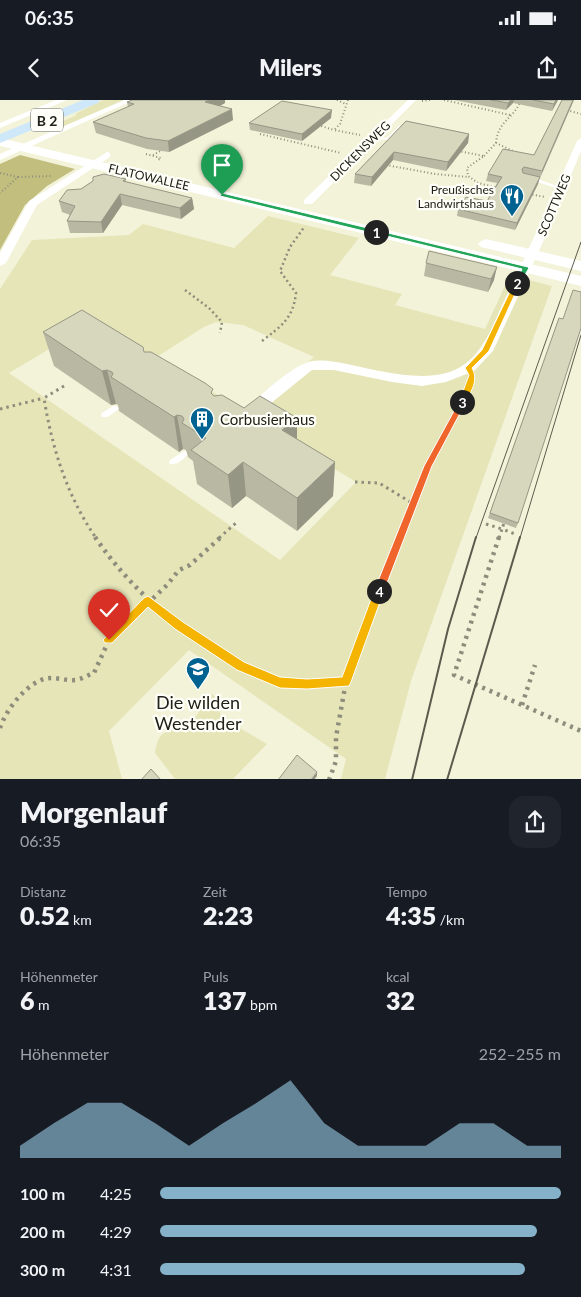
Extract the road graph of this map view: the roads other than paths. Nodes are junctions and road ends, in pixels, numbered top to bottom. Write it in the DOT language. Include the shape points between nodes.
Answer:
graph roads {
  1 [pos="63,100"];
  2 [pos="94,100"];
  3 [pos="130,100"];
  4 [pos="412,100"];
  5 [pos="0,126"];
  6 [pos="400,127"];
  7 [pos="0,132"];
  8 [pos="14,133"];
  9 [pos="368,137"];
  10 [pos="40,139"];
  11 [pos="0,141"];
  12 [pos="581,141"];
  13 [pos="23,147"];
  14 [pos="107,155"];
  15 [pos="0,157"];
  16 [pos="92,164"];
  17 [pos="524,177"];
  18 [pos="561,188"];
  19 [pos="303,208"];
  20 [pos="532,255"];
  21 [pos="0,263"];
  22 [pos="546,265"];
  23 [pos="581,266"];
  24 [pos="526,268"];
  25 [pos="581,282"];
  26 [pos="116,408"];
  27 [pos="105,415"];
  28 [pos="245,416"];
  29 [pos="184,454"];
  30 [pos="173,462"];
  1 -- 5 [label="street"];
  2 -- 8 [label="main road, B 2"];
  3 -- 10 [label="street"];
  4 -- 9 [label="street, DICKENSWEG"];
  6 -- 9 [label="lane" via="388,139"];
  7 -- 8 [label="street"];
  8 -- 10 [label="main road, FLATOWALLEE"];
  8 -- 11 [label="main road, B 2"];
  9 -- 19 [label="street, DICKENSWEG"];
  10 -- 13 [label="street"];
  10 -- 14 [label="main road, FLATOWALLEE"];
  11 -- 13 [label="main road, FLATOWALLEE"];
  12 -- 18 [label="street, SCOTTWEG"];
  13 -- 15 [label="street"];
  13 -- 16 [label="main road, FLATOWALLEE"];
  14 -- 16 [label="street"];
  14 -- 19 [label="main road, FLATOWALLEE"];
  16 -- 19 [label="main road, FLATOWALLEE"];
  16 -- 21 [label="street" via="33,203"];
  17 -- 18 [label="lane"];
  18 -- 20 [label="street, SCOTTWEG"];
  19 -- 20 [label="main road, FLATOWALLEE"];
  19 -- 24 [label="main road, FLATOWALLEE"];
  20 -- 22 [label="main road, FLATOWALLEE"];
  20 -- 24 [label="street, SCOTTWEG"];
  22 -- 23 [label="main road, FLATOWALLEE"];
  22 -- 24 [label="main road, FLATOWALLEE"];
  22 -- 25 [label="main road, FLATOWALLEE"];
  24 -- 28 [label="street, SCOTTWEG" via="486,351 469,368 441,379 422,381 334,366 310,366"];
  26 -- 27 [label="lane"];
  29 -- 30 [label="lane"];
}
